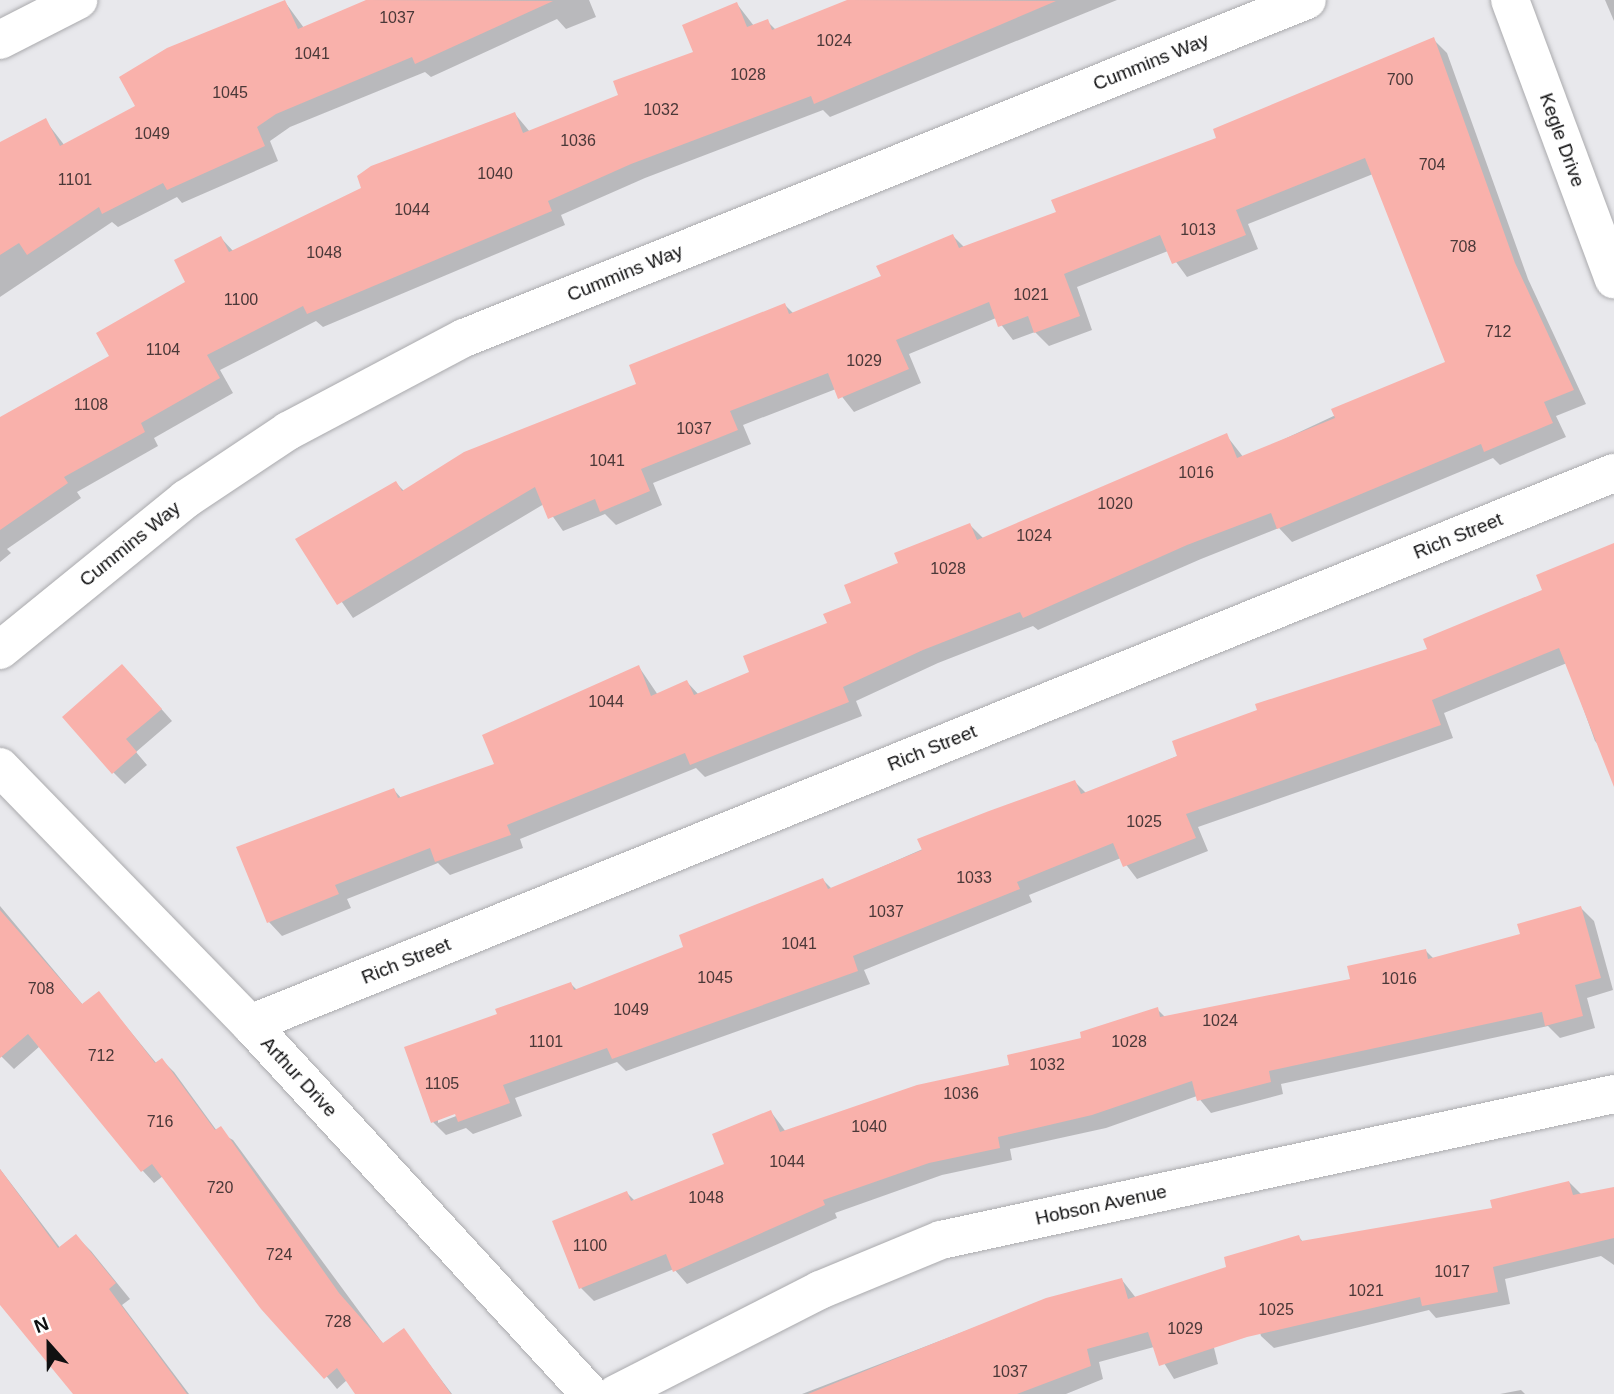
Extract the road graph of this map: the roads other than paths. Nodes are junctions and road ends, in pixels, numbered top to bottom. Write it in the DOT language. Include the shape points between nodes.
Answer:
graph roads {
  1 [pos="78,0"];
  2 [pos="1307,0"];
  3 [pos="1510,0"];
  4 [pos="0,40"];
  5 [pos="1614,279"];
  6 [pos="1614,473"];
  7 [pos="0,650"];
  8 [pos="0,767"];
  9 [pos="250,1024"];
  10 [pos="1614,1094"];
  11 [pos="590,1394"];
  12 [pos="616,1394"];
  1 -- 4 [label="street"];
  2 -- 7 [label="street, Cummins Way" via="464,338 288,430 186,499"];
  3 -- 5 [label="street, Kegle Drive"];
  6 -- 9 [label="street, Rich Street"];
  8 -- 9 [label="street, Arthur Drive"];
  9 -- 11 [label="street, Arthur Drive"];
  10 -- 12 [label="street, Hobson Avenue" via="941,1240 820,1290"];
}
